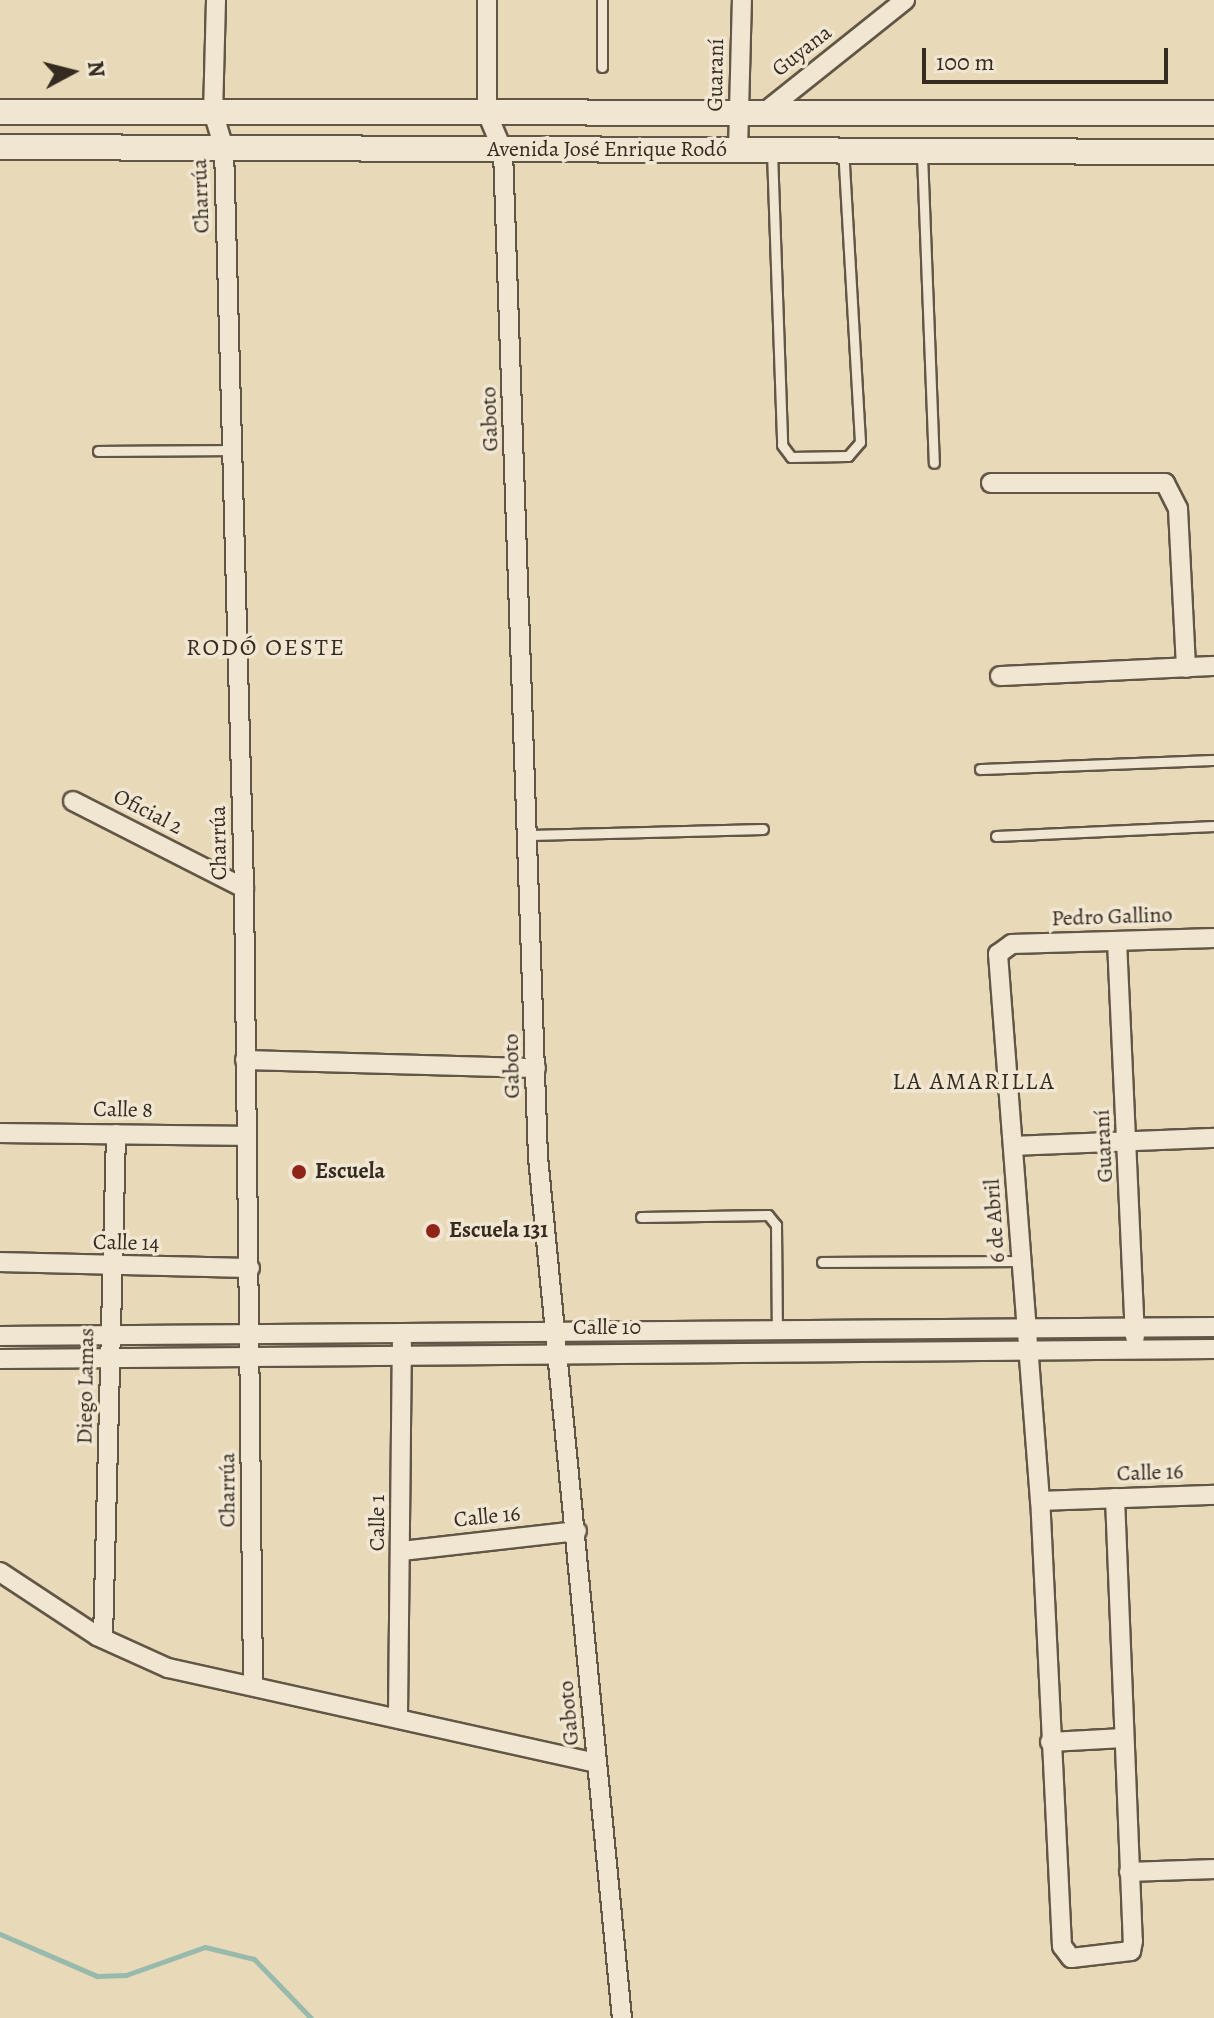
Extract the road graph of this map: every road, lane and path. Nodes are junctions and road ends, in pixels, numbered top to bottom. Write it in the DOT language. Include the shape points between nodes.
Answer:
graph roads {
  1 [pos="216,0"];
  2 [pos="487,0"];
  3 [pos="602,0"];
  4 [pos="742,0"];
  5 [pos="905,0"];
  6 [pos="602,67"];
  7 [pos="740,110"];
  8 [pos="766,111"];
  9 [pos="0,112"];
  10 [pos="213,112"];
  11 [pos="487,113"];
  12 [pos="1214,113"];
  13 [pos="0,147"];
  14 [pos="224,148"];
  15 [pos="738,150"];
  16 [pos="922,150"];
  17 [pos="503,151"];
  18 [pos="843,151"];
  19 [pos="772,152"];
  20 [pos="1214,152"];
  21 [pos="234,450"];
  22 [pos="98,451"];
  23 [pos="934,463"];
  24 [pos="991,483"];
  25 [pos="1214,666"];
  26 [pos="1186,668"];
  27 [pos="1000,676"];
  28 [pos="1214,760"];
  29 [pos="980,769"];
  30 [pos="73,801"];
  31 [pos="1214,826"];
  32 [pos="763,829"];
  33 [pos="530,835"];
  34 [pos="996,836"];
  35 [pos="244,888"];
  36 [pos="1214,938"];
  37 [pos="1117,941"];
  38 [pos="1012,944"];
  39 [pos="245,1060"];
  40 [pos="536,1068"];
  41 [pos="0,1133"];
  42 [pos="116,1134"];
  43 [pos="246,1136"];
  44 [pos="1214,1138"];
  45 [pos="1128,1141"];
  46 [pos="1014,1146"];
  47 [pos="641,1217"];
  48 [pos="1022,1261"];
  49 [pos="0,1262"];
  50 [pos="822,1262"];
  51 [pos="113,1268"];
  52 [pos="250,1268"];
  53 [pos="1214,1327"];
  54 [pos="558,1329"];
  55 [pos="1135,1329"];
  56 [pos="777,1330"];
  57 [pos="1027,1331"];
  58 [pos="402,1332"];
  59 [pos="251,1334"];
  60 [pos="111,1335"];
  61 [pos="0,1336"];
  62 [pos="1214,1349"];
  63 [pos="1136,1350"];
  64 [pos="562,1352"];
  65 [pos="1029,1352"];
  66 [pos="402,1354"];
  67 [pos="251,1357"];
  68 [pos="0,1359"];
  69 [pos="112,1359"];
  70 [pos="1214,1495"];
  71 [pos="1115,1498"];
  72 [pos="1040,1501"];
  73 [pos="577,1531"];
  74 [pos="402,1551"];
  75 [pos="0,1572"];
  76 [pos="103,1638"];
  77 [pos="253,1686"];
  78 [pos="398,1715"];
  79 [pos="1124,1738"];
  80 [pos="1050,1742"];
  81 [pos="597,1763"];
  82 [pos="1214,1869"];
  83 [pos="1129,1872"];
  84 [pos="622,2018"];
  1 -- 10 [label="street, Charrúa"];
  2 -- 11 [label="street"];
  3 -- 6 [label="lane"];
  4 -- 7 [label="street, Guaraní"];
  5 -- 8 [label="street, Guyana"];
  7 -- 8 [label="street, Avenida José Enrique Rodó"];
  7 -- 11 [label="street, Avenida José Enrique Rodó"];
  7 -- 15 [label="street, Guaraní"];
  8 -- 12 [label="street, Avenida José Enrique Rodó"];
  9 -- 10 [label="street, Avenida José Enrique Rodó"];
  10 -- 11 [label="street, Avenida José Enrique Rodó"];
  10 -- 14 [label="street, Charrúa"];
  11 -- 17 [label="street, Gaboto"];
  13 -- 14 [label="street, Avenida José Enrique Rodó"];
  14 -- 17 [label="street, Avenida José Enrique Rodó"];
  14 -- 21 [label="street, Charrúa"];
  15 -- 17 [label="street, Avenida José Enrique Rodó"];
  15 -- 19 [label="street, Avenida José Enrique Rodó"];
  16 -- 18 [label="street, Avenida José Enrique Rodó"];
  16 -- 20 [label="street, Avenida José Enrique Rodó"];
  16 -- 23 [label="lane"];
  17 -- 33 [label="street, Gaboto"];
  18 -- 19 [label="street, Avenida José Enrique Rodó"];
  18 -- 19 [label="lane" via="860,442 848,456 791,457 782,445"];
  21 -- 22 [label="lane"];
  21 -- 35 [label="street, Charrúa"];
  24 -- 26 [label="street" via="1165,483 1178,509"];
  25 -- 26 [label="street"];
  26 -- 27 [label="street"];
  28 -- 29 [label="lane"];
  30 -- 35 [label="street, Oficial 2"];
  31 -- 34 [label="lane"];
  32 -- 33 [label="lane"];
  33 -- 40 [label="street, Gaboto"];
  35 -- 39 [label="street, Charrúa"];
  36 -- 37 [label="street, Pedro Gallino"];
  37 -- 38 [label="street, Pedro Gallino"];
  37 -- 45 [label="street, Guaraní"];
  38 -- 46 [label="street, 6 de Abril" via="998,954 998,977"];
  39 -- 40 [label="street"];
  39 -- 43 [label="street, Charrúa"];
  40 -- 54 [label="street, Gaboto" via="538,1157"];
  41 -- 42 [label="street, Calle 8"];
  42 -- 43 [label="street, Calle 8"];
  42 -- 51 [label="street, Diego Lamas"];
  43 -- 52 [label="street, Charrúa"];
  44 -- 45 [label="street"];
  45 -- 46 [label="street"];
  45 -- 55 [label="street, Guaraní"];
  46 -- 48 [label="street, 6 de Abril"];
  47 -- 56 [label="lane" via="768,1215 776,1225"];
  48 -- 50 [label="lane"];
  48 -- 57 [label="street, 6 de Abril"];
  49 -- 51 [label="street, Calle 14"];
  51 -- 52 [label="street, Calle 14"];
  51 -- 60 [label="street, Diego Lamas"];
  52 -- 59 [label="street, Charrúa"];
  53 -- 55 [label="street, Calle 10"];
  54 -- 56 [label="street, Calle 10"];
  54 -- 58 [label="street, Calle 10"];
  54 -- 64 [label="street, Gaboto"];
  55 -- 57 [label="street, Calle 10"];
  55 -- 63 [label="street, Guaraní"];
  56 -- 57 [label="street, Calle 10"];
  57 -- 65 [label="street, 6 de Abril"];
  58 -- 59 [label="street, Calle 10"];
  58 -- 66 [label="street, Calle 1"];
  59 -- 60 [label="street, Calle 10"];
  59 -- 67 [label="street, Charrúa"];
  60 -- 61 [label="street, Calle 10"];
  60 -- 69 [label="street, Diego Lamas"];
  62 -- 63 [label="street, Calle 10"];
  63 -- 65 [label="street, Calle 10"];
  64 -- 65 [label="street, Calle 10"];
  64 -- 66 [label="street, Calle 10"];
  64 -- 73 [label="street, Gaboto"];
  65 -- 72 [label="street, 6 de Abril"];
  66 -- 67 [label="street, Calle 10"];
  66 -- 74 [label="street, Calle 1"];
  67 -- 69 [label="street, Calle 10"];
  67 -- 77 [label="street, Charrúa"];
  68 -- 69 [label="street, Calle 10"];
  69 -- 76 [label="street, Diego Lamas"];
  70 -- 71 [label="street, Calle 16"];
  71 -- 72 [label="street, Calle 16"];
  71 -- 79 [label="street"];
  72 -- 80 [label="street, 6 de Abril"];
  73 -- 74 [label="street, Calle 16"];
  73 -- 81 [label="street, Gaboto"];
  74 -- 78 [label="street, Calle 1"];
  75 -- 76 [label="street"];
  76 -- 77 [label="street" via="168,1668"];
  77 -- 78 [label="street"];
  78 -- 81 [label="street"];
  79 -- 80 [label="street"];
  79 -- 83 [label="street"];
  80 -- 83 [label="street, 6 de Abril" via="1064,1957 1131,1951"];
  81 -- 84 [label="street, Gaboto"];
  82 -- 83 [label="street"];
}
